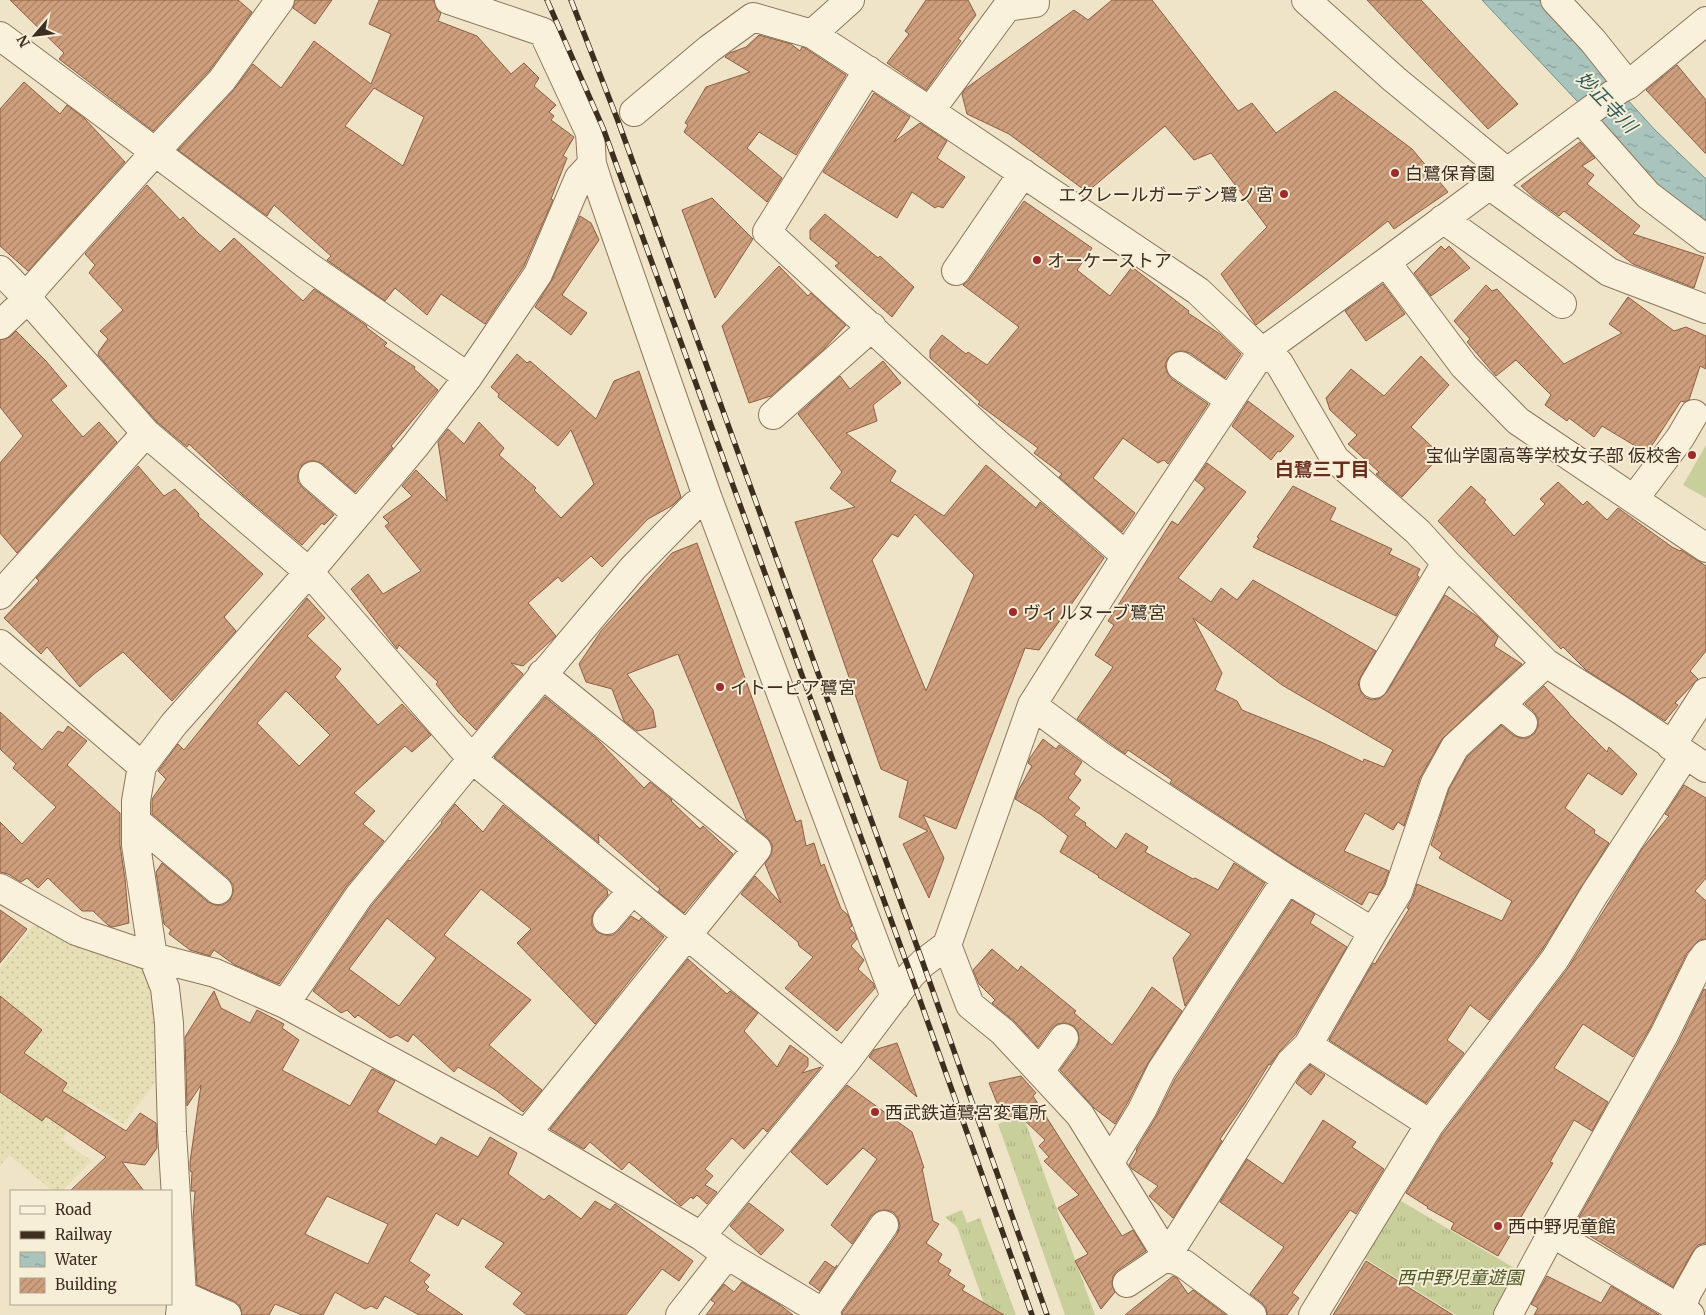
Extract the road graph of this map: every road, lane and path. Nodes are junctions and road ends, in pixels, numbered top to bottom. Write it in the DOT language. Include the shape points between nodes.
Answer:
graph roads {
  1 [pos="280,0"];
  2 [pos="449,0"];
  3 [pos="850,0"];
  4 [pos="1306,0"];
  5 [pos="1555,0"];
  6 [pos="1035,3"];
  7 [pos="1706,20"];
  8 [pos="812,34"];
  9 [pos="0,36"];
  10 [pos="868,70"];
  11 [pos="1624,87"];
  12 [pos="930,111"];
  13 [pos="634,112"];
  14 [pos="1583,116"];
  15 [pos="155,152"];
  16 [pos="592,164"];
  17 [pos="1023,173"];
  18 [pos="1498,179"];
  19 [pos="1444,220"];
  20 [pos="1706,239"];
  21 [pos="1386,262"];
  22 [pos="0,270"];
  23 [pos="956,271"];
  24 [pos="27,298"];
  25 [pos="1562,304"];
  26 [pos="1706,309"];
  27 [pos="0,325"];
  28 [pos="872,327"];
  29 [pos="1262,352"];
  30 [pos="1181,366"];
  31 [pos="468,377"];
  32 [pos="1230,400"];
  33 [pos="773,414"];
  34 [pos="1694,414"];
  35 [pos="146,433"];
  36 [pos="313,476"];
  37 [pos="708,499"];
  38 [pos="1634,499"];
  39 [pos="357,514"];
  40 [pos="1706,548"];
  41 [pos="1126,556"];
  42 [pos="1446,563"];
  43 [pos="309,572"];
  44 [pos="0,595"];
  45 [pos="0,644"];
  46 [pos="1546,664"];
  47 [pos="542,674"];
  48 [pos="1374,684"];
  49 [pos="1706,692"];
  50 [pos="1032,705"];
  51 [pos="1501,705"];
  52 [pos="1523,723"];
  53 [pos="1687,756"];
  54 [pos="472,759"];
  55 [pos="142,766"];
  56 [pos="136,821"];
  57 [pos="1287,879"];
  58 [pos="0,888"];
  59 [pos="218,890"];
  60 [pos="632,891"];
  61 [pos="607,920"];
  62 [pos="1373,932"];
  63 [pos="687,936"];
  64 [pos="947,946"];
  65 [pos="1706,954"];
  66 [pos="153,957"];
  67 [pos="895,997"];
  68 [pos="284,1004"];
  69 [pos="1064,1038"];
  70 [pos="1308,1044"];
  71 [pos="844,1064"];
  72 [pos="1040,1070"];
  73 [pos="1430,1124"];
  74 [pos="526,1134"];
  75 [pos="1110,1162"];
  76 [pos="884,1225"];
  77 [pos="1552,1232"];
  78 [pos="701,1236"];
  79 [pos="727,1255"];
  80 [pos="1167,1256"];
  81 [pos="1706,1259"];
  82 [pos="1127,1283"];
  83 [pos="181,1305"];
  84 [pos="1683,1313"];
  85 [pos="825,1314"];
  86 [pos="227,1315"];
  87 [pos="680,1315"];
  88 [pos="1252,1315"];
  89 [pos="1313,1315"];
  90 [pos="1508,1315"];
  1 -- 15 [label="street" via="222,80"];
  2 -- 16 [label="street" via="543,32 590,134"];
  3 -- 8 [label="street"];
  4 -- 18 [label="street"];
  5 -- 11 [label="street" via="1593,41"];
  6 -- 12 [label="street" via="1007,7"];
  7 -- 11 [label="street"];
  8 -- 10 [label="street"];
  8 -- 13 [label="street" via="753,17"];
  9 -- 15 [label="street"];
  10 -- 12 [label="street"];
  10 -- 28 [label="street" via="767,232"];
  11 -- 14 [label="street"];
  12 -- 17 [label="street"];
  14 -- 18 [label="street"];
  14 -- 20 [label="street" via="1648,195"];
  15 -- 24 [label="street"];
  15 -- 31 [label="street" via="308,266"];
  16 -- 31 [label="street" via="579,178 538,274"];
  16 -- 37 [label="street"];
  17 -- 23 [label="street"];
  17 -- 29 [label="street" via="1198,290"];
  18 -- 19 [label="street"];
  18 -- 26 [label="street" via="1608,272"];
  19 -- 21 [label="street"];
  19 -- 25 [label="street"];
  21 -- 29 [label="street"];
  21 -- 38 [label="street" via="1464,366 1518,421"];
  22 -- 24 [label="street"];
  24 -- 27 [label="street"];
  24 -- 35 [label="street"];
  28 -- 33 [label="street"];
  28 -- 41 [label="street" via="990,438"];
  29 -- 32 [label="street"];
  29 -- 42 [label="street" via="1279,363 1335,459 1418,532"];
  30 -- 32 [label="street"];
  31 -- 39 [label="street"];
  32 -- 41 [label="street"];
  34 -- 38 [label="street"];
  35 -- 43 [label="street"];
  35 -- 44 [label="street"];
  36 -- 39 [label="street"];
  37 -- 47 [label="street" via="695,505 633,568"];
  37 -- 67 [label="street"];
  38 -- 40 [label="street"];
  39 -- 43 [label="street"];
  41 -- 50 [label="street"];
  42 -- 46 [label="street"];
  42 -- 48 [label="street"];
  43 -- 54 [label="street"];
  43 -- 55 [label="street" via="174,724"];
  45 -- 55 [label="street"];
  46 -- 51 [label="street"];
  46 -- 53 [label="street"];
  47 -- 54 [label="street"];
  47 -- 63 [label="street" via="757,849"];
  49 -- 53 [label="street"];
  50 -- 57 [label="street" via="1102,757"];
  50 -- 64 [label="street"];
  51 -- 52 [label="street"];
  51 -- 62 [label="street" via="1455,747 1435,783 1398,892"];
  53 -- 73 [label="street" via="1555,959"];
  54 -- 60 [label="street"];
  54 -- 68 [label="street" via="360,896"];
  55 -- 56 [label="street"];
  56 -- 59 [label="street"];
  56 -- 66 [label="street" via="136,846"];
  57 -- 62 [label="street"];
  57 -- 75 [label="street" via="1161,1072"];
  58 -- 66 [label="street" via="76,931"];
  60 -- 61 [label="street"];
  60 -- 63 [label="street"];
  62 -- 70 [label="street"];
  63 -- 71 [label="street"];
  63 -- 74 [label="street"];
  64 -- 67 [label="street" via="923,963"];
  64 -- 72 [label="street" via="970,1006 1003,1032"];
  65 -- 77 [label="street" via="1664,1035"];
  66 -- 68 [label="street" via="215,973"];
  66 -- 83 [label="street" via="165,988 169,1022"];
  67 -- 71 [label="street"];
  68 -- 74 [label="street"];
  69 -- 72 [label="street"];
  70 -- 73 [label="street"];
  70 -- 80 [label="street" via="1290,1063"];
  71 -- 78 [label="street"];
  72 -- 75 [label="street" via="1080,1115"];
  73 -- 89 [label="street"];
  74 -- 78 [label="street"];
  75 -- 80 [label="street"];
  76 -- 85 [label="street"];
  77 -- 84 [label="street"];
  77 -- 90 [label="street"];
  78 -- 79 [label="street"];
  79 -- 85 [label="street"];
  79 -- 87 [label="street"];
  80 -- 82 [label="street"];
  80 -- 88 [label="street" via="1184,1264"];
  81 -- 84 [label="street" via="1686,1294"];
  83 -- 86 [label="street"];
}
